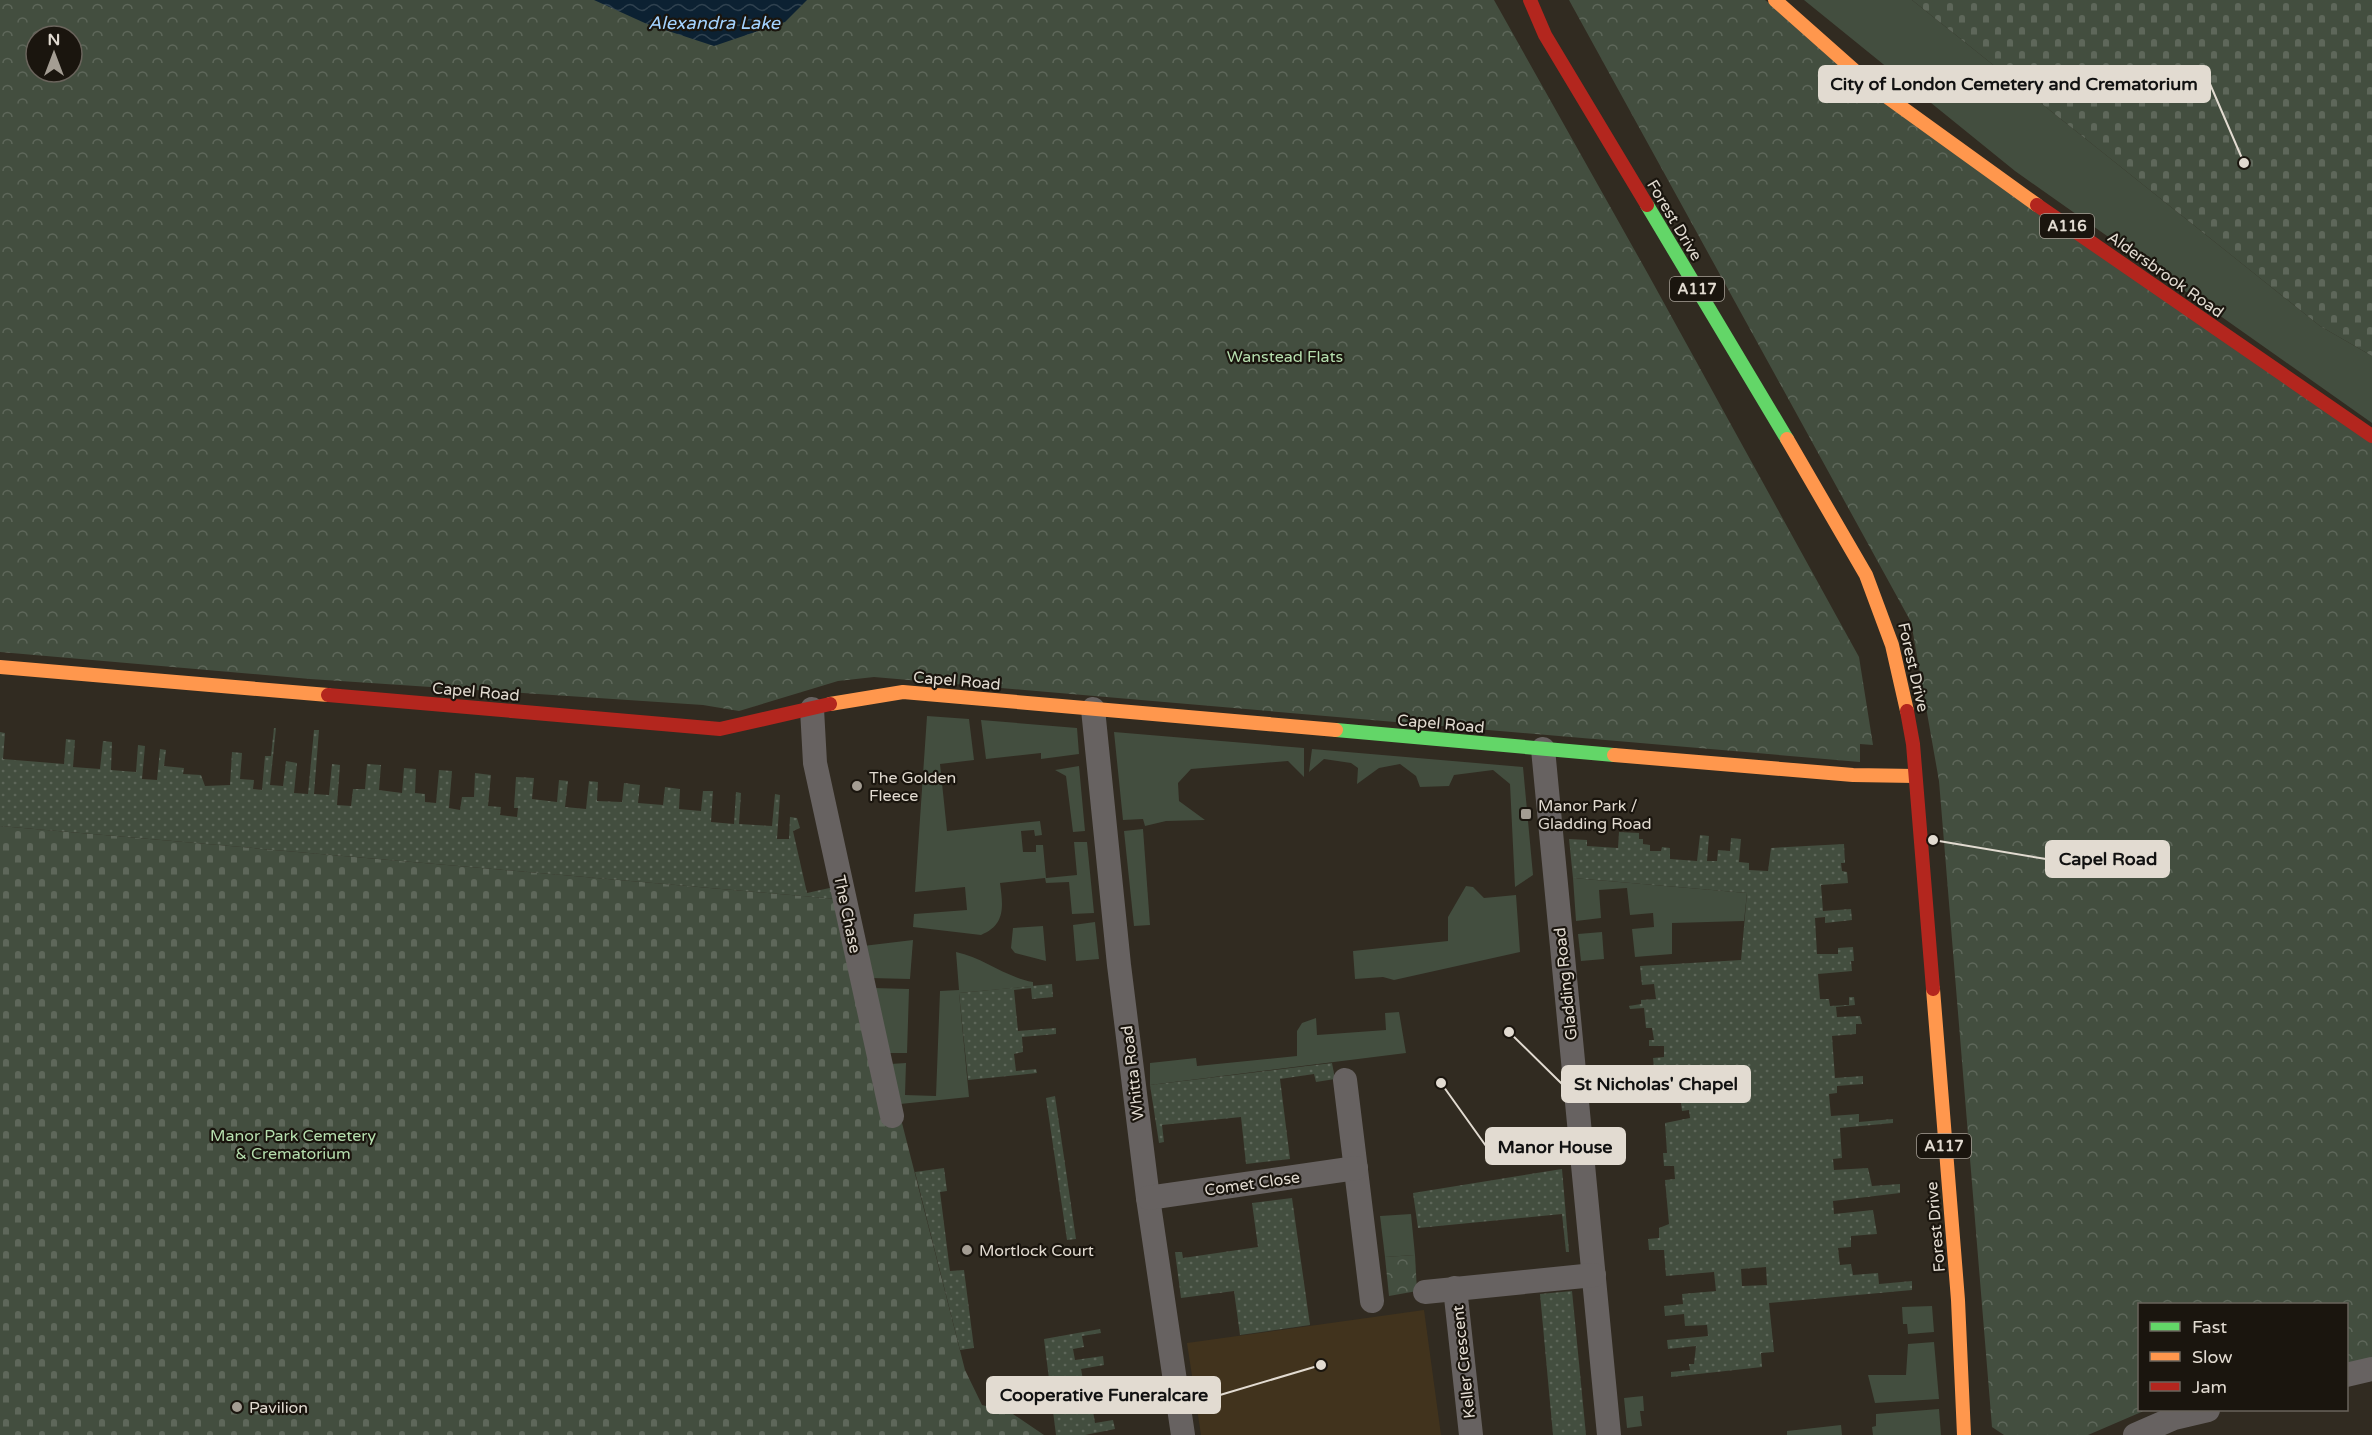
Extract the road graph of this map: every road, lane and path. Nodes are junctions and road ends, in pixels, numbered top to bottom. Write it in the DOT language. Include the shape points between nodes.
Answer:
graph roads {
  1 [pos="1530,0"];
  2 [pos="1775,0"];
  3 [pos="2372,436"];
  4 [pos="0,667"];
  5 [pos="812,709"];
  6 [pos="1094,709"];
  7 [pos="1543,748"];
  8 [pos="1915,776"];
  9 [pos="1345,1080"];
  10 [pos="892,1116"];
  11 [pos="1356,1168"];
  12 [pos="1148,1198"];
  13 [pos="1594,1275"];
  14 [pos="1455,1288"];
  15 [pos="1425,1292"];
  16 [pos="1372,1301"];
  17 [pos="2372,1369"];
  18 [pos="2348,1375"];
  19 [pos="2204,1411"];
  20 [pos="1184,1435"];
  21 [pos="1471,1435"];
  22 [pos="1609,1435"];
  23 [pos="1964,1435"];
  24 [pos="2135,1435"];
  1 -- 8 [label="main road, Forest Drive / A117" via="1545,35 1868,576 1898,656"];
  2 -- 3 [label="main road, Aldersbrook Road / A116" via="1872,86 1978,165"];
  4 -- 5 [label="main road, Capel Road" via="720,729"];
  5 -- 6 [label="main road, Capel Road" via="858,695 903,692"];
  5 -- 10 [label="street, The Chase" via="814,762"];
  6 -- 7 [label="main road, Capel Road"];
  6 -- 12 [label="street, Whitta Road" via="1119,965"];
  7 -- 8 [label="main road, Capel Road" via="1852,775"];
  7 -- 13 [label="street, Gladding Road"];
  8 -- 23 [label="main road, Forest Drive / A117" via="1958,1300"];
  9 -- 11 [label="street"];
  11 -- 12 [label="street, Comet Close"];
  11 -- 16 [label="street"];
  12 -- 20 [label="street, Whitta Road"];
  13 -- 14 [label="street, Keller Crescent"];
  13 -- 22 [label="street, Gladding Road"];
  14 -- 15 [label="street, Keller Crescent"];
  14 -- 21 [label="street, Keller Crescent"];
  17 -- 18 [label="street"];
  19 -- 24 [label="street" via="2174,1418"];
}
